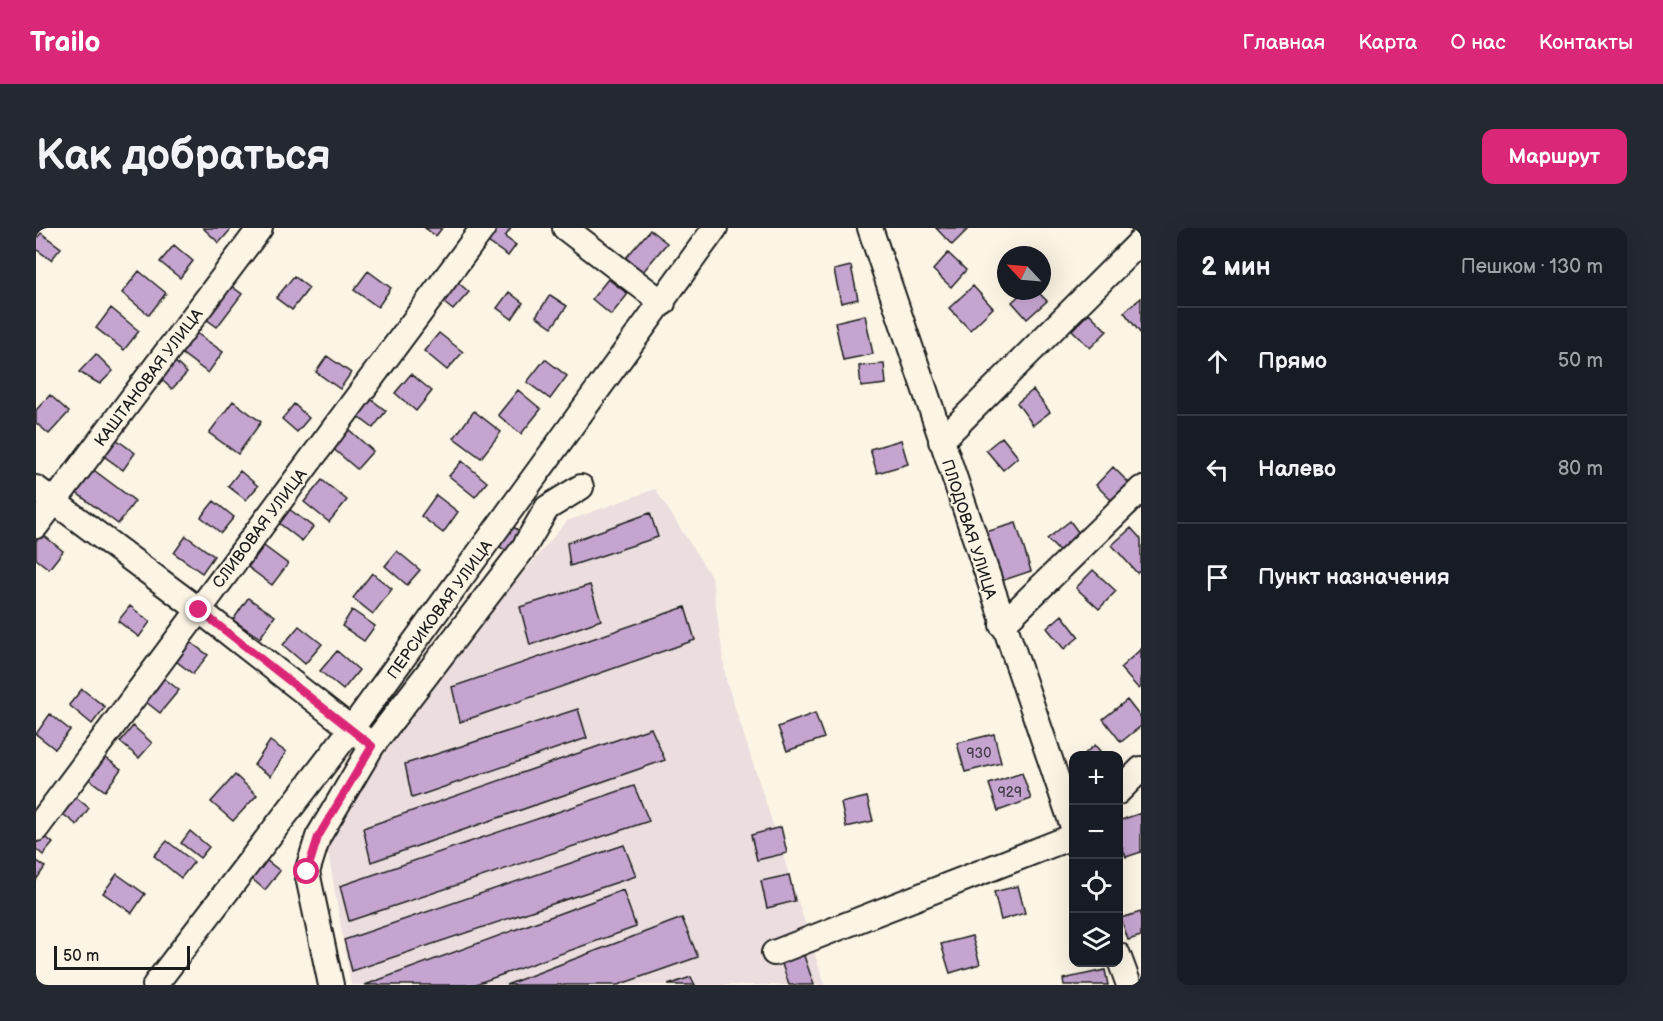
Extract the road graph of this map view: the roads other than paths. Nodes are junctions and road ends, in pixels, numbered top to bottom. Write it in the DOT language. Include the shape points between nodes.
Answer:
graph roads {
  1 [pos="260,228"];
  2 [pos="483,228"];
  3 [pos="565,228"];
  4 [pos="715,228"];
  5 [pos="876,232"];
  6 [pos="1141,241"];
  7 [pos="663,303"];
  8 [pos="941,441"];
  9 [pos="581,487"];
  10 [pos="1141,489"];
  11 [pos="45,495"];
  12 [pos="36,526"];
  13 [pos="199,610"];
  14 [pos="1002,625"];
  15 [pos="352,728"];
  16 [pos="372,746"];
  17 [pos="1141,769"];
  18 [pos="1123,788"];
  19 [pos="1069,816"];
  20 [pos="36,829"];
  21 [pos="1069,838"];
  22 [pos="774,953"];
  23 [pos="1123,967"];
  24 [pos="155,985"];
  25 [pos="331,985"];
  26 [pos="1129,985"];
  1 -- 11 [label="street, КАШТАНОВАЯ УЛИЦА"];
  2 -- 13 [label="street, СЛИВОВАЯ УЛИЦА"];
  3 -- 7 [label="street"];
  4 -- 7 [label="street, ПЕРСИКОВАЯ УЛИЦА"];
  5 -- 8 [label="street, ПЛОДОВАЯ УЛИЦА"];
  6 -- 8 [label="street"];
  7 -- 15 [label="street, ПЕРСИКОВАЯ УЛИЦА"];
  8 -- 14 [label="street, ПЛОДОВАЯ УЛИЦА"];
  9 -- 16 [label="street" via="547,508 524,549"];
  10 -- 14 [label="street"];
  11 -- 12 [label="street, КАШТАНОВАЯ УЛИЦА"];
  11 -- 13 [label="street"];
  13 -- 15 [label="street"];
  13 -- 20 [label="street, СЛИВОВАЯ УЛИЦА"];
  14 -- 19 [label="street, ПЛОДОВАЯ УЛИЦА"];
  15 -- 16 [label="street"];
  15 -- 24 [label="street, ПЕРСИКОВАЯ УЛИЦА"];
  16 -- 25 [label="street" via="318,837 307,872"];
  17 -- 18 [label="street"];
  21 -- 22 [label="street"];
  23 -- 26 [label="street"];
}
